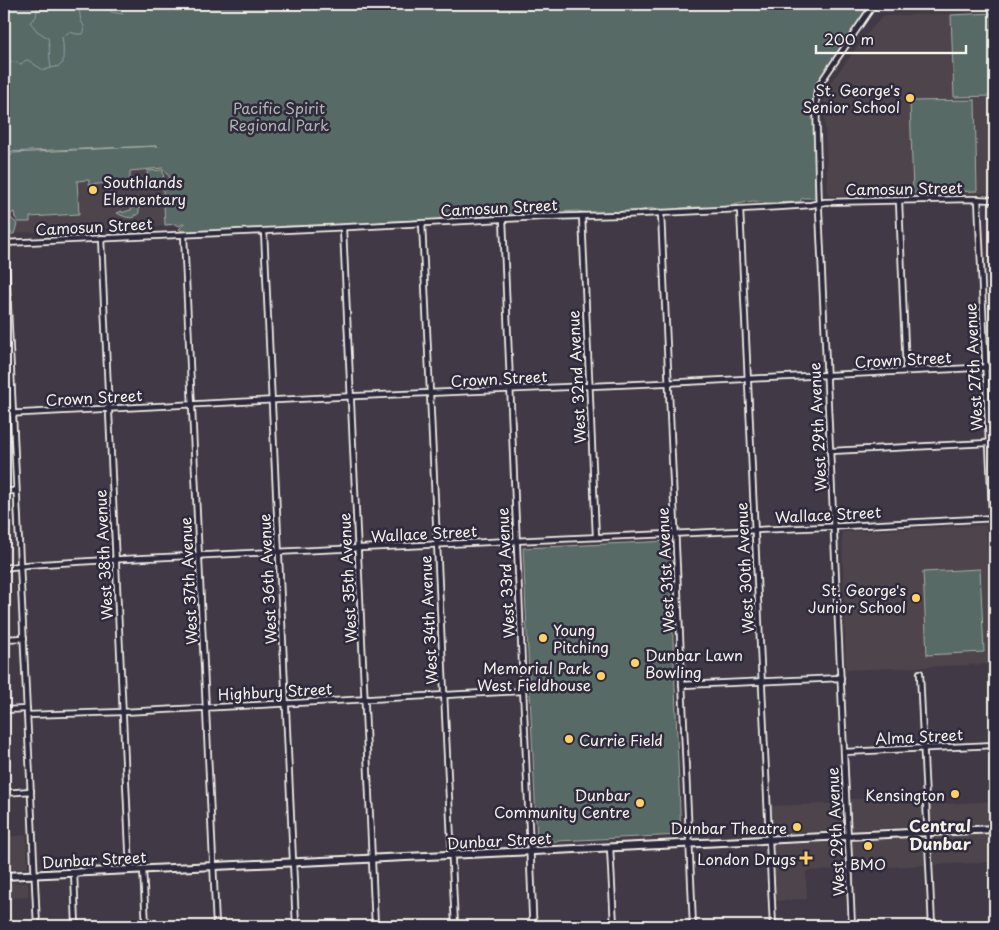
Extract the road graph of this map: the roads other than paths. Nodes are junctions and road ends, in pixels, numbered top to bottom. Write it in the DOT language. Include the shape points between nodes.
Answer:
graph roads {
  1 [pos="874,4"];
  2 [pos="978,200"];
  3 [pos="995,200"];
  4 [pos="899,201"];
  5 [pos="820,203"];
  6 [pos="740,209"];
  7 [pos="661,213"];
  8 [pos="582,216"];
  9 [pos="503,219"];
  10 [pos="422,223"];
  11 [pos="344,228"];
  12 [pos="264,231"];
  13 [pos="184,235"];
  14 [pos="102,238"];
  15 [pos="4,243"];
  16 [pos="995,367"];
  17 [pos="985,368"];
  18 [pos="906,371"];
  19 [pos="828,375"];
  20 [pos="748,379"];
  21 [pos="669,383"];
  22 [pos="589,386"];
  23 [pos="510,390"];
  24 [pos="430,393"];
  25 [pos="350,397"];
  26 [pos="271,401"];
  27 [pos="192,405"];
  28 [pos="109,408"];
  29 [pos="4,414"];
  30 [pos="13,414"];
  31 [pos="988,443"];
  32 [pos="831,451"];
  33 [pos="16,491"];
  34 [pos="4,492"];
  35 [pos="994,518"];
  36 [pos="834,527"];
  37 [pos="755,530"];
  38 [pos="676,533"];
  39 [pos="995,534"];
  40 [pos="596,537"];
  41 [pos="516,541"];
  42 [pos="437,545"];
  43 [pos="358,549"];
  44 [pos="278,552"];
  45 [pos="199,556"];
  46 [pos="116,560"];
  47 [pos="20,566"];
  48 [pos="4,568"];
  49 [pos="24,638"];
  50 [pos="4,639"];
  51 [pos="920,673"];
  52 [pos="841,678"];
  53 [pos="762,681"];
  54 [pos="682,685"];
  55 [pos="523,691"];
  56 [pos="444,695"];
  57 [pos="365,699"];
  58 [pos="285,703"];
  59 [pos="206,707"];
  60 [pos="4,710"];
  61 [pos="27,712"];
  62 [pos="123,712"];
  63 [pos="995,745"];
  64 [pos="923,749"];
  65 [pos="844,752"];
  66 [pos="31,791"];
  67 [pos="4,793"];
  68 [pos="995,830"];
  69 [pos="927,832"];
  70 [pos="848,836"];
  71 [pos="769,840"];
  72 [pos="689,843"];
  73 [pos="610,847"];
  74 [pos="530,851"];
  75 [pos="452,855"];
  76 [pos="372,858"];
  77 [pos="293,862"];
  78 [pos="213,866"];
  79 [pos="143,869"];
  80 [pos="130,870"];
  81 [pos="74,872"];
  82 [pos="35,874"];
  83 [pos="4,876"];
  84 [pos="37,926"];
  85 [pos="76,926"];
  86 [pos="146,926"];
  87 [pos="216,926"];
  88 [pos="296,926"];
  89 [pos="375,926"];
  90 [pos="455,926"];
  91 [pos="534,926"];
  92 [pos="614,926"];
  93 [pos="693,926"];
  94 [pos="773,926"];
  95 [pos="852,926"];
  96 [pos="932,926"];
  1 -- 5 [label="street, West 29th Avenue" via="817,90"];
  2 -- 3 [label="street, Camosun Street"];
  2 -- 4 [label="street, Camosun Street"];
  2 -- 17 [label="street, West 27th Avenue"];
  4 -- 5 [label="street, Camosun Street"];
  4 -- 18 [label="street"];
  5 -- 6 [label="street, Camosun Street"];
  5 -- 19 [label="street, West 29th Avenue"];
  6 -- 7 [label="street, Camosun Street"];
  6 -- 20 [label="street, West 30th Avenue"];
  7 -- 8 [label="street, Camosun Street"];
  7 -- 21 [label="street, West 31st Avenue"];
  8 -- 9 [label="street, Camosun Street"];
  8 -- 22 [label="street, West 32nd Avenue"];
  9 -- 10 [label="street, Camosun Street"];
  9 -- 23 [label="street, West 33rd Avenue"];
  10 -- 11 [label="street, Camosun Street"];
  10 -- 24 [label="street, West 34th Avenue"];
  11 -- 12 [label="street, Camosun Street"];
  11 -- 25 [label="street, West 35th Avenue"];
  12 -- 13 [label="street, Camosun Street"];
  12 -- 26 [label="street, West 36th Avenue"];
  13 -- 14 [label="street, Camosun Street"];
  13 -- 27 [label="street, West 37th Avenue"];
  14 -- 15 [label="street, Camosun Street"];
  14 -- 28 [label="street, West 38th Avenue"];
  15 -- 30 [label="street"];
  16 -- 17 [label="street, Crown Street"];
  17 -- 18 [label="street, Crown Street"];
  17 -- 31 [label="street, West 27th Avenue"];
  18 -- 19 [label="street, Crown Street"];
  19 -- 20 [label="street, Crown Street"];
  19 -- 32 [label="street, West 29th Avenue"];
  20 -- 21 [label="street, Crown Street"];
  20 -- 37 [label="street, West 30th Avenue"];
  21 -- 22 [label="street, Crown Street"];
  21 -- 38 [label="street, West 31st Avenue"];
  22 -- 23 [label="street, Crown Street"];
  22 -- 40 [label="street, West 32nd Avenue"];
  23 -- 24 [label="street, Crown Street"];
  23 -- 41 [label="street, West 33rd Avenue"];
  24 -- 25 [label="street, Crown Street"];
  24 -- 42 [label="street, West 34th Avenue"];
  25 -- 26 [label="street, Crown Street"];
  25 -- 43 [label="street, West 35th Avenue"];
  26 -- 27 [label="street, Crown Street"];
  26 -- 44 [label="street, West 36th Avenue"];
  27 -- 28 [label="street, Crown Street"];
  27 -- 45 [label="street, West 37th Avenue"];
  28 -- 30 [label="street, Crown Street"];
  28 -- 46 [label="street, West 38th Avenue"];
  29 -- 30 [label="street, Crown Street"];
  30 -- 33 [label="street"];
  31 -- 32 [label="street"];
  31 -- 35 [label="street, West 27th Avenue"];
  32 -- 36 [label="street, West 29th Avenue"];
  33 -- 34 [label="street"];
  33 -- 47 [label="street"];
  35 -- 36 [label="street, Wallace Street"];
  35 -- 39 [label="street, West 27th Avenue"];
  36 -- 37 [label="street, Wallace Street"];
  36 -- 52 [label="street, West 29th Avenue"];
  37 -- 38 [label="street, Wallace Street"];
  37 -- 53 [label="street, West 30th Avenue"];
  38 -- 40 [label="street, Wallace Street"];
  38 -- 54 [label="street, West 31st Avenue"];
  40 -- 41 [label="street, Wallace Street"];
  41 -- 42 [label="street, Wallace Street"];
  41 -- 55 [label="street, West 33rd Avenue"];
  42 -- 43 [label="street, Wallace Street"];
  42 -- 56 [label="street, West 34th Avenue"];
  43 -- 44 [label="street, Wallace Street"];
  43 -- 57 [label="street, West 35th Avenue"];
  44 -- 45 [label="street, Wallace Street"];
  44 -- 58 [label="street, West 36th Avenue"];
  45 -- 46 [label="street, Wallace Street"];
  45 -- 59 [label="street, West 37th Avenue"];
  46 -- 47 [label="street, Wallace Street"];
  46 -- 62 [label="street, West 38th Avenue"];
  47 -- 48 [label="street, Wallace Street"];
  47 -- 49 [label="street"];
  49 -- 50 [label="street"];
  49 -- 61 [label="street"];
  51 -- 64 [label="street"];
  52 -- 53 [label="street"];
  52 -- 65 [label="street, West 29th Avenue"];
  53 -- 54 [label="street"];
  53 -- 71 [label="street, West 30th Avenue"];
  54 -- 72 [label="street, West 31st Avenue"];
  55 -- 56 [label="street, Highbury Street"];
  55 -- 74 [label="street, West 33rd Avenue"];
  56 -- 57 [label="street, Highbury Street"];
  56 -- 75 [label="street, West 34th Avenue"];
  57 -- 58 [label="street, Highbury Street"];
  57 -- 76 [label="street, West 35th Avenue"];
  58 -- 59 [label="street, Highbury Street"];
  58 -- 77 [label="street, West 36th Avenue"];
  59 -- 62 [label="street, Highbury Street"];
  59 -- 78 [label="street, West 37th Avenue"];
  60 -- 61 [label="street, Highbury Street"];
  61 -- 62 [label="street, Highbury Street"];
  61 -- 66 [label="street"];
  62 -- 80 [label="street, West 38th Avenue"];
  63 -- 64 [label="street, Alma Street"];
  64 -- 65 [label="street, Alma Street"];
  64 -- 69 [label="street"];
  65 -- 70 [label="street, West 29th Avenue"];
  66 -- 67 [label="street"];
  66 -- 82 [label="street"];
  68 -- 69 [label="main road, Dunbar Street"];
  69 -- 70 [label="main road, Dunbar Street"];
  69 -- 96 [label="street"];
  70 -- 71 [label="main road, Dunbar Street"];
  70 -- 95 [label="street, West 29th Avenue"];
  71 -- 72 [label="main road, Dunbar Street"];
  71 -- 94 [label="street, West 30th Avenue"];
  72 -- 73 [label="main road, Dunbar Street"];
  72 -- 93 [label="street, West 31st Avenue"];
  73 -- 74 [label="main road, Dunbar Street"];
  73 -- 92 [label="street"];
  74 -- 75 [label="main road, Dunbar Street"];
  74 -- 91 [label="street, West 33rd Avenue"];
  75 -- 76 [label="main road, Dunbar Street"];
  75 -- 90 [label="street, West 34th Avenue"];
  76 -- 77 [label="main road, Dunbar Street"];
  76 -- 89 [label="street, West 35th Avenue"];
  77 -- 78 [label="main road, Dunbar Street"];
  77 -- 88 [label="street, West 36th Avenue"];
  78 -- 79 [label="main road, Dunbar Street"];
  78 -- 87 [label="street, West 37th Avenue"];
  79 -- 80 [label="main road, Dunbar Street"];
  79 -- 86 [label="street"];
  80 -- 81 [label="main road, Dunbar Street"];
  81 -- 82 [label="main road, Dunbar Street"];
  81 -- 85 [label="street"];
  82 -- 83 [label="main road, Dunbar Street"];
  82 -- 84 [label="street"];
}
